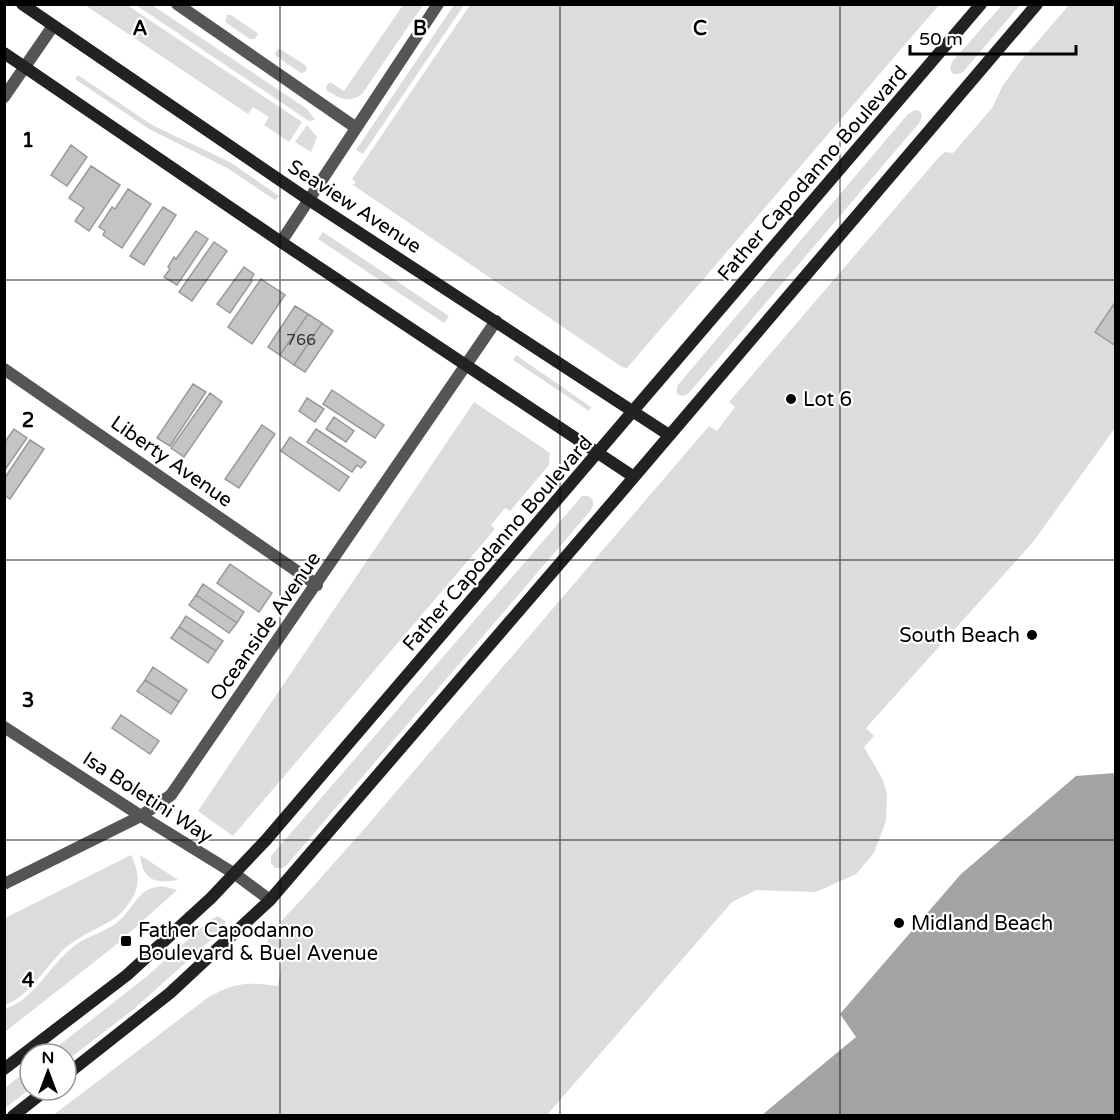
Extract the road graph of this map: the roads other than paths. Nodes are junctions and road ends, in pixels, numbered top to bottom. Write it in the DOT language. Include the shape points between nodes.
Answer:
graph roads {
  1 [pos="22,4"];
  2 [pos="177,4"];
  3 [pos="438,4"];
  4 [pos="981,4"];
  5 [pos="1037,4"];
  6 [pos="53,26"];
  7 [pos="4,53"];
  8 [pos="25,67"];
  9 [pos="4,97"];
  10 [pos="356,127"];
  11 [pos="309,200"];
  12 [pos="281,242"];
  13 [pos="496,321"];
  14 [pos="465,365"];
  15 [pos="4,369"];
  16 [pos="635,411"];
  17 [pos="669,435"];
  18 [pos="599,453"];
  19 [pos="634,477"];
  20 [pos="317,585"];
  21 [pos="4,727"];
  22 [pos="141,816"];
  23 [pos="235,874"];
  24 [pos="4,884"];
  25 [pos="270,900"];
  26 [pos="78,1066"];
  27 [pos="4,1069"];
  28 [pos="31,1102"];
  29 [pos="13,1116"];
  1 -- 6 [label="main road, Seaview Avenue"];
  2 -- 10 [label="street"];
  3 -- 10 [label="street"];
  4 -- 16 [label="main road, Father Capodanno Boulevard"];
  5 -- 17 [label="main road"];
  6 -- 8 [label="street"];
  6 -- 11 [label="main road, Seaview Avenue"];
  7 -- 8 [label="main road"];
  8 -- 9 [label="street"];
  8 -- 12 [label="main road"];
  10 -- 11 [label="street"];
  11 -- 12 [label="street"];
  11 -- 13 [label="main road, Seaview Avenue"];
  12 -- 14 [label="main road"];
  13 -- 14 [label="street, Oceanside Avenue"];
  13 -- 16 [label="main road, Seaview Avenue"];
  14 -- 18 [label="main road"];
  14 -- 20 [label="street, Oceanside Avenue"];
  15 -- 20 [label="street, Liberty Avenue"];
  16 -- 17 [label="main road, Seaview Avenue"];
  16 -- 18 [label="main road, Father Capodanno Boulevard"];
  17 -- 19 [label="main road"];
  18 -- 19 [label="main road"];
  18 -- 23 [label="main road, Father Capodanno Boulevard"];
  19 -- 25 [label="main road"];
  20 -- 22 [label="street, Oceanside Avenue" via="171,795"];
  21 -- 22 [label="street, Isa Boletini Way"];
  22 -- 23 [label="street, Isa Boletini Way"];
  22 -- 24 [label="street, Oceanside Avenue"];
  23 -- 25 [label="street, Isa Boletini Way"];
  23 -- 27 [label="main road, Father Capodanno Boulevard" via="127,975"];
  25 -- 26 [label="main road" via="170,993"];
  28 -- 29 [label="main road"];
}
